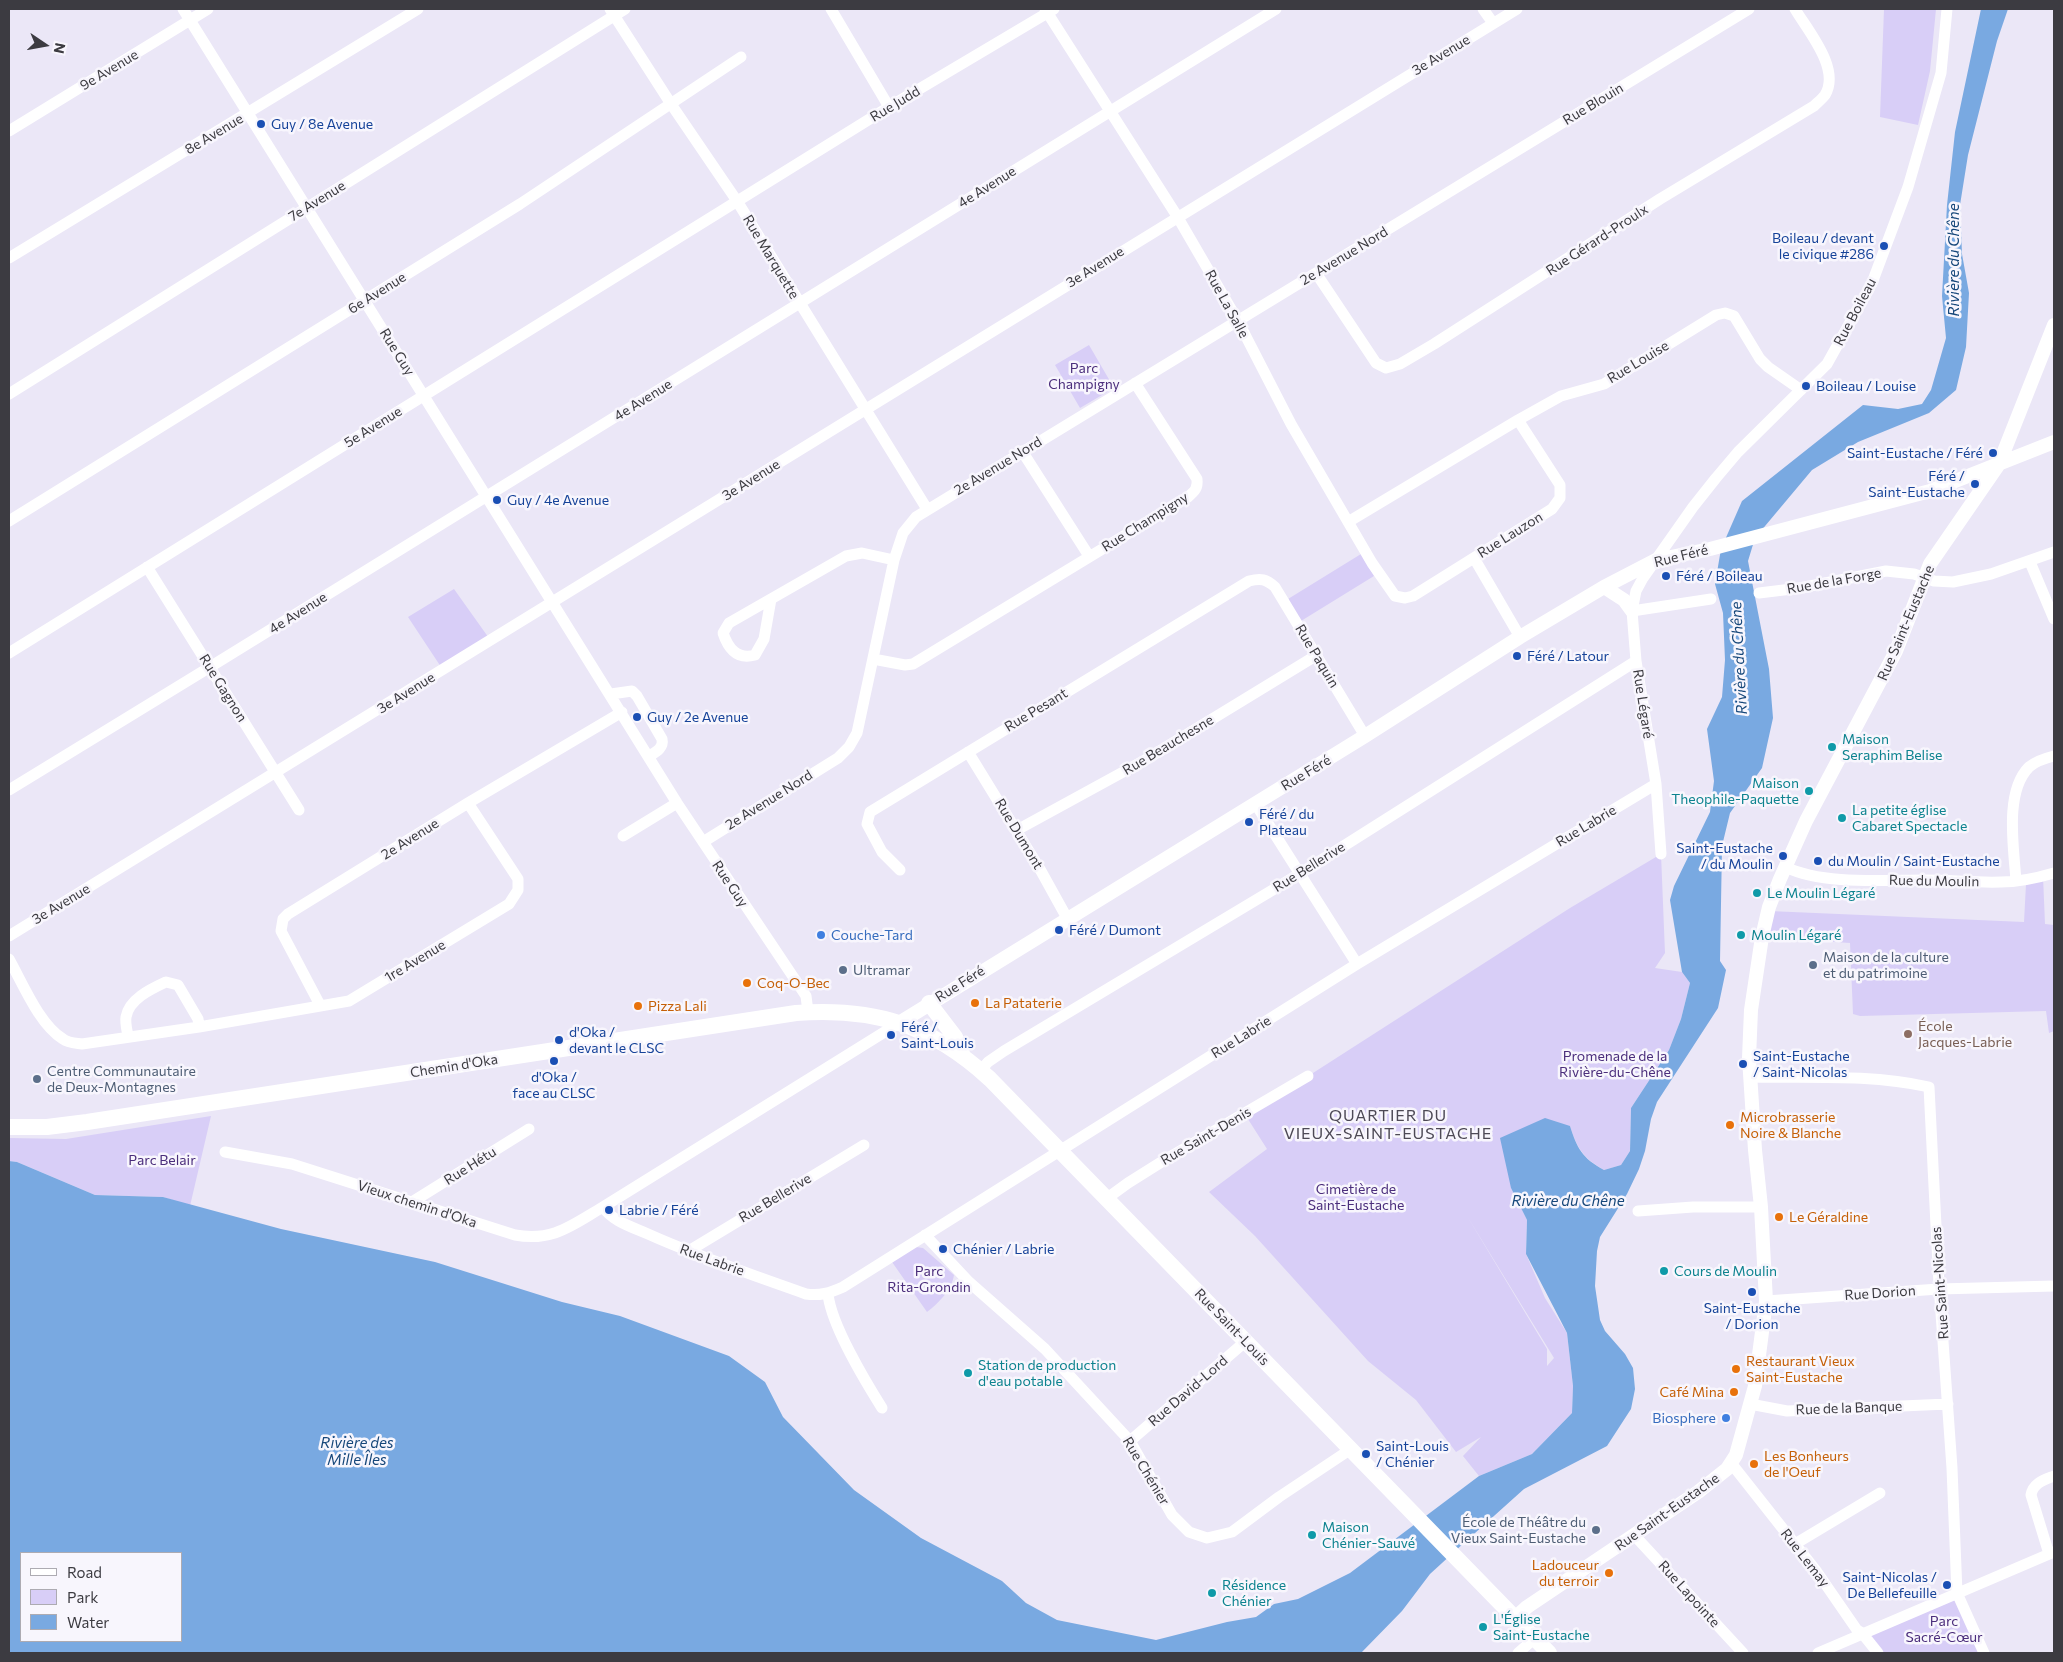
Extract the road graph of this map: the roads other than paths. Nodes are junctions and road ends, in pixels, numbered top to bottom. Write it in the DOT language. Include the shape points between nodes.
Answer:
graph roads {
  1 [pos="183,9"];
  2 [pos="208,9"];
  3 [pos="418,9"];
  4 [pos="625,9"];
  5 [pos="1276,9"];
  6 [pos="1483,9"];
  7 [pos="1517,9"];
  8 [pos="1749,9"];
  9 [pos="1794,9"];
  10 [pos="1947,9"];
  11 [pos="1049,10"];
  12 [pos="837,11"];
  13 [pos="612,12"];
  14 [pos="189,20"];
  15 [pos="1493,24"];
  16 [pos="741,57"];
  17 [pos="671,104"];
  18 [pos="889,107"];
  19 [pos="1109,112"];
  20 [pos="248,113"];
  21 [pos="9,131"];
  22 [pos="1437,199"];
  23 [pos="737,201"];
  24 [pos="307,208"];
  25 [pos="1177,216"];
  26 [pos="9,258"];
  27 [pos="1316,273"];
  28 [pos="366,301"];
  29 [pos="799,303"];
  30 [pos="1238,321"];
  31 [pos="2054,325"];
  32 [pos="1135,383"];
  33 [pos="1801,390"];
  34 [pos="9,394"];
  35 [pos="424,395"];
  36 [pos="865,410"];
  37 [pos="1518,420"];
  38 [pos="2054,442"];
  39 [pos="1022,451"];
  40 [pos="1999,464"];
  41 [pos="487,496"];
  42 [pos="927,509"];
  43 [pos="9,522"];
  44 [pos="1348,522"];
  45 [pos="2054,552"];
  46 [pos="1089,556"];
  47 [pos="1474,558"];
  48 [pos="894,560"];
  49 [pos="1656,560"];
  50 [pos="2030,562"];
  51 [pos="147,567"];
  52 [pos="1924,577"];
  53 [pos="1264,580"];
  54 [pos="1604,587"];
  55 [pos="1759,593"];
  56 [pos="1405,598"];
  57 [pos="771,599"];
  58 [pos="1711,599"];
  59 [pos="553,602"];
  60 [pos="1632,611"];
  61 [pos="2054,619"];
  62 [pos="1520,637"];
  63 [pos="9,653"];
  64 [pos="1317,655"];
  65 [pos="873,659"];
  66 [pos="1636,661"];
  67 [pos="210,668"];
  68 [pos="611,694"];
  69 [pos="622,712"];
  70 [pos="1365,736"];
  71 [pos="968,752"];
  72 [pos="649,756"];
  73 [pos="2054,756"];
  74 [pos="276,773"];
  75 [pos="1656,784"];
  76 [pos="9,790"];
  77 [pos="468,803"];
  78 [pos="677,803"];
  79 [pos="1256,803"];
  80 [pos="299,810"];
  81 [pos="1016,830"];
  82 [pos="623,836"];
  83 [pos="702,842"];
  84 [pos="1661,854"];
  85 [pos="1785,867"];
  86 [pos="900,870"];
  87 [pos="1301,872"];
  88 [pos="2054,873"];
  89 [pos="2016,881"];
  90 [pos="1067,918"];
  91 [pos="9,936"];
  92 [pos="9,959"];
  93 [pos="1357,964"];
  94 [pos="929,1003"];
  95 [pos="320,1005"];
  96 [pos="808,1012"];
  97 [pos="899,1023"];
  98 [pos="199,1027"];
  99 [pos="128,1036"];
  100 [pos="963,1056"];
  101 [pos="980,1070"];
  102 [pos="1308,1076"];
  103 [pos="1750,1078"];
  104 [pos="9,1127"];
  105 [pos="529,1129"];
  106 [pos="864,1145"];
  107 [pos="1059,1151"];
  108 [pos="225,1152"];
  109 [pos="1106,1199"];
  110 [pos="412,1202"];
  111 [pos="603,1207"];
  112 [pos="1761,1207"];
  113 [pos="1638,1212"];
  114 [pos="925,1235"];
  115 [pos="687,1252"];
  116 [pos="2054,1286"];
  117 [pos="1939,1289"];
  118 [pos="828,1294"];
  119 [pos="1766,1301"];
  120 [pos="1246,1341"];
  121 [pos="1750,1404"];
  122 [pos="1948,1404"];
  123 [pos="882,1408"];
  124 [pos="1130,1441"];
  125 [pos="1351,1449"];
  126 [pos="1731,1463"];
  127 [pos="2054,1476"];
  128 [pos="1880,1493"];
  129 [pos="1635,1536"];
  130 [pos="1795,1544"];
  131 [pos="2052,1553"];
  132 [pos="1957,1593"];
  133 [pos="1515,1618"];
  134 [pos="1862,1633"];
  135 [pos="1535,1638"];
  136 [pos="1518,1653"];
  137 [pos="1549,1653"];
  138 [pos="1743,1653"];
  139 [pos="1818,1653"];
  140 [pos="1878,1653"];
  141 [pos="1984,1653"];
  1 -- 14 [label="street, Rue Guy"];
  2 -- 14 [label="street, 9e Avenue"];
  3 -- 20 [label="street, 8e Avenue"];
  4 -- 13 [label="street, 7e Avenue"];
  5 -- 19 [label="street, 4e Avenue"];
  6 -- 15 [label="street"];
  7 -- 15 [label="street, 3e Avenue"];
  8 -- 22 [label="street, Rue Blouin"];
  9 -- 27 [label="street, Rue Gérard-Proulx" via="1829,66 1830,80 1825,95 1814,106 1400,364 1386,368 1376,363"];
  10 -- 33 [label="street, Rue Boileau" via="1941,73 1908,187 1879,265 1827,364"];
  11 -- 18 [label="street, Rue Judd"];
  11 -- 19 [label="street, Rue La Salle"];
  12 -- 18 [label="street"];
  13 -- 17 [label="street, Rue Marquette"];
  13 -- 24 [label="street, 7e Avenue"];
  14 -- 20 [label="street, Rue Guy"];
  14 -- 21 [label="street, 9e Avenue"];
  15 -- 25 [label="street, 3e Avenue"];
  16 -- 17 [label="street, 6e Avenue"];
  17 -- 23 [label="street, Rue Marquette"];
  17 -- 28 [label="street, 6e Avenue"];
  18 -- 23 [label="street, Rue Judd"];
  19 -- 25 [label="street, Rue La Salle"];
  19 -- 29 [label="street, 4e Avenue"];
  20 -- 24 [label="street, Rue Guy"];
  20 -- 26 [label="street, 8e Avenue"];
  22 -- 27 [label="street, 2e Avenue Nord"];
  23 -- 29 [label="street, Rue Marquette"];
  23 -- 35 [label="street, 5e Avenue"];
  24 -- 28 [label="street, Rue Guy"];
  24 -- 34 [label="street, 7e Avenue"];
  25 -- 30 [label="street, Rue La Salle"];
  25 -- 36 [label="street, 3e Avenue"];
  27 -- 30 [label="street, 2e Avenue Nord"];
  28 -- 35 [label="street, Rue Guy"];
  28 -- 43 [label="street, 6e Avenue"];
  29 -- 36 [label="street, Rue Marquette"];
  29 -- 41 [label="street, 4e Avenue"];
  30 -- 32 [label="street, 2e Avenue Nord"];
  30 -- 44 [label="street, Rue La Salle"];
  31 -- 40 [label="street, Rue Saint-Eustache"];
  32 -- 39 [label="street, 2e Avenue Nord"];
  32 -- 46 [label="street, Rue Champigny" via="1198,484 1188,497"];
  33 -- 37 [label="street, Rue Louise" via="1760,360 1734,316 1725,313 1716,315 1604,384 1562,396"];
  33 -- 49 [label="street, Rue Boileau" via="1738,452 1693,506"];
  35 -- 41 [label="street, Rue Guy"];
  35 -- 51 [label="street, 5e Avenue"];
  36 -- 42 [label="street, Rue Marquette"];
  36 -- 59 [label="street, 3e Avenue"];
  37 -- 44 [label="street, Rue Louise"];
  37 -- 47 [label="street, Rue Lauzon" via="1560,486 1560,498 1552,509"];
  38 -- 40 [label="street, Rue Féré"];
  39 -- 42 [label="street, 2e Avenue Nord"];
  39 -- 46 [label="street, Rue Champigny"];
  40 -- 49 [label="street, Rue Féré" via="1930,491 1710,549"];
  40 -- 52 [label="street, Rue Saint-Eustache"];
  41 -- 59 [label="street, Rue Guy"];
  41 -- 67 [label="street, 4e Avenue"];
  42 -- 48 [label="street, 2e Avenue Nord" via="903,533"];
  44 -- 56 [label="street, Rue La Salle" via="1394,596"];
  45 -- 50 [label="street, Rue de la Forge"];
  46 -- 65 [label="street, Rue Champigny" via="913,664"];
  47 -- 56 [label="street, Rue Lauzon"];
  47 -- 62 [label="street"];
  48 -- 57 [label="street" via="862,553 846,556"];
  48 -- 65 [label="street, 2e Avenue Nord"];
  49 -- 54 [label="street, Rue Féré"];
  49 -- 60 [label="street, Rue Légaré" via="1636,591"];
  50 -- 52 [label="street, Rue de la Forge" via="1953,582"];
  50 -- 61 [label="street"];
  51 -- 63 [label="street, 5e Avenue"];
  51 -- 67 [label="street, Rue Gagnon"];
  52 -- 55 [label="street, Rue de la Forge" via="1886,571"];
  52 -- 85 [label="street, Rue Saint-Eustache" via="1896,651"];
  53 -- 64 [label="street, Rue Paquin" via="1275,588"];
  53 -- 71 [label="street, Rue Pesant" via="1250,581"];
  54 -- 60 [label="street" via="1624,600"];
  54 -- 62 [label="street, Rue Féré"];
  57 -- 57 [label="street" via="729,623 723,632 726,643 736,654 746,658 755,656 764,639"];
  58 -- 60 [label="street"];
  59 -- 68 [label="street, Rue Guy"];
  59 -- 74 [label="street, 3e Avenue"];
  60 -- 66 [label="street, Rue Légaré"];
  62 -- 70 [label="street, Rue Féré"];
  64 -- 70 [label="street, Rue Paquin"];
  64 -- 81 [label="street, Rue Beauchesne" via="1145,760"];
  65 -- 83 [label="street, 2e Avenue Nord" via="857,733 849,747 838,758"];
  66 -- 75 [label="street, Rue Légaré"];
  66 -- 87 [label="street, Rue Bellerive"];
  67 -- 74 [label="street, Rue Gagnon"];
  67 -- 76 [label="street, 4e Avenue"];
  68 -- 69 [label="street, Rue Guy"];
  68 -- 72 [label="street" via="632,690 637,696 663,743"];
  69 -- 72 [label="street, Rue Guy"];
  69 -- 77 [label="street, 2e Avenue"];
  70 -- 79 [label="street, Rue Féré"];
  71 -- 81 [label="street, Rue Dumont"];
  71 -- 86 [label="street, Rue Pesant" via="870,812 867,824 882,852"];
  72 -- 78 [label="street, Rue Guy"];
  73 -- 89 [label="street" via="2030,767 2019,782 2012,811"];
  74 -- 80 [label="street, Rue Gagnon"];
  74 -- 91 [label="street, 3e Avenue"];
  75 -- 84 [label="street, Rue Légaré"];
  75 -- 93 [label="street, Rue Labrie"];
  77 -- 95 [label="street, 2e Avenue" via="283,919 281,931"];
  77 -- 95 [label="street, 1re Avenue" via="518,879 518,890 509,904 349,1001"];
  78 -- 82 [label="street"];
  78 -- 83 [label="street, Rue Guy"];
  79 -- 87 [label="street"];
  79 -- 90 [label="street, Rue Féré"];
  81 -- 90 [label="street, Rue Dumont"];
  83 -- 96 [label="street, Rue Guy" via="806,996"];
  85 -- 89 [label="street, Rue du Moulin" via="1824,877 1868,880"];
  85 -- 103 [label="street, Rue Saint-Eustache" via="1769,908 1761,945 1751,1010"];
  87 -- 93 [label="street"];
  87 -- 101 [label="street, Rue Bellerive" via="1004,1051"];
  88 -- 89 [label="street, Rue du Moulin"];
  90 -- 94 [label="street, Rue Féré"];
  92 -- 99 [label="street, 1re Avenue" via="48,1025 64,1040 82,1044"];
  93 -- 107 [label="street, Rue Labrie"];
  94 -- 97 [label="street, Rue Féré"];
  94 -- 100 [label="main road" via="955,1038"];
  95 -- 98 [label="street, 1re Avenue"];
  96 -- 97 [label="main road, Chemin d'Oka" via="856,1013"];
  96 -- 104 [label="main road, Chemin d'Oka" via="87,1122"];
  97 -- 100 [label="main road, Rue Saint-Louis" via="940,1041"];
  97 -- 111 [label="street, Rue Féré"];
  98 -- 99 [label="street, 1re Avenue"];
  98 -- 99 [label="street" via="198,1019 178,985 166,982 134,1001 125,1019"];
  100 -- 101 [label="main road, Rue Saint-Louis"];
  101 -- 107 [label="main road, Rue Saint-Louis"];
  102 -- 109 [label="street, Rue Saint-Denis" via="1162,1161"];
  103 -- 112 [label="street, Rue Saint-Eustache"];
  103 -- 117 [label="street, Rue Saint-Nicolas" via="1853,1078 1903,1081 1929,1087"];
  105 -- 110 [label="street, Rue Hétu"];
  106 -- 115 [label="street, Rue Bellerive"];
  107 -- 109 [label="main road, Rue Saint-Louis"];
  107 -- 114 [label="street, Rue Labrie"];
  108 -- 110 [label="street, Vieux chemin d'Oka" via="292,1164"];
  109 -- 120 [label="main road, Rue Saint-Louis"];
  110 -- 111 [label="street, Vieux chemin d'Oka" via="515,1236 532,1238 556,1233"];
  111 -- 115 [label="street, Rue Labrie" via="607,1214 622,1223"];
  112 -- 113 [label="street" via="1693,1207"];
  112 -- 119 [label="street, Rue Saint-Eustache"];
  114 -- 118 [label="street, Rue Labrie"];
  114 -- 124 [label="street, Rue Chénier" via="969,1282 1045,1349"];
  115 -- 118 [label="street, Rue Labrie" via="806,1294"];
  116 -- 117 [label="street, Rue Dorion"];
  117 -- 119 [label="street, Rue Dorion"];
  117 -- 122 [label="street, Rue Saint-Nicolas"];
  118 -- 123 [label="street" via="847,1344"];
  119 -- 121 [label="street, Rue Saint-Eustache"];
  120 -- 124 [label="street, Rue David-Lord"];
  120 -- 125 [label="main road, Rue Saint-Louis"];
  121 -- 122 [label="street, Rue de la Banque" via="1787,1411"];
  121 -- 126 [label="street, Rue Saint-Eustache" via="1742,1437"];
  122 -- 132 [label="street, Rue Saint-Nicolas"];
  124 -- 125 [label="street, Rue Chénier" via="1172,1515 1189,1532 1207,1538 1232,1532"];
  125 -- 133 [label="main road, Rue Saint-Louis"];
  126 -- 129 [label="street, Rue Saint-Eustache" via="1713,1481"];
  126 -- 130 [label="street, Rue Lemay"];
  127 -- 131 [label="street" via="2039,1482 2031,1495"];
  128 -- 130 [label="street"];
  129 -- 133 [label="street, Rue Saint-Eustache"];
  129 -- 138 [label="street, Rue Lapointe"];
  130 -- 134 [label="street, Rue Lemay"];
  131 -- 132 [label="street"];
  132 -- 134 [label="street"];
  132 -- 141 [label="street, Rue Saint-Nicolas"];
  133 -- 135 [label="main road, Rue Saint-Louis"];
  134 -- 139 [label="street"];
  134 -- 140 [label="street, Rue Lemay"];
  135 -- 136 [label="street"];
  135 -- 137 [label="main road, Rue Saint-Louis"];
}
